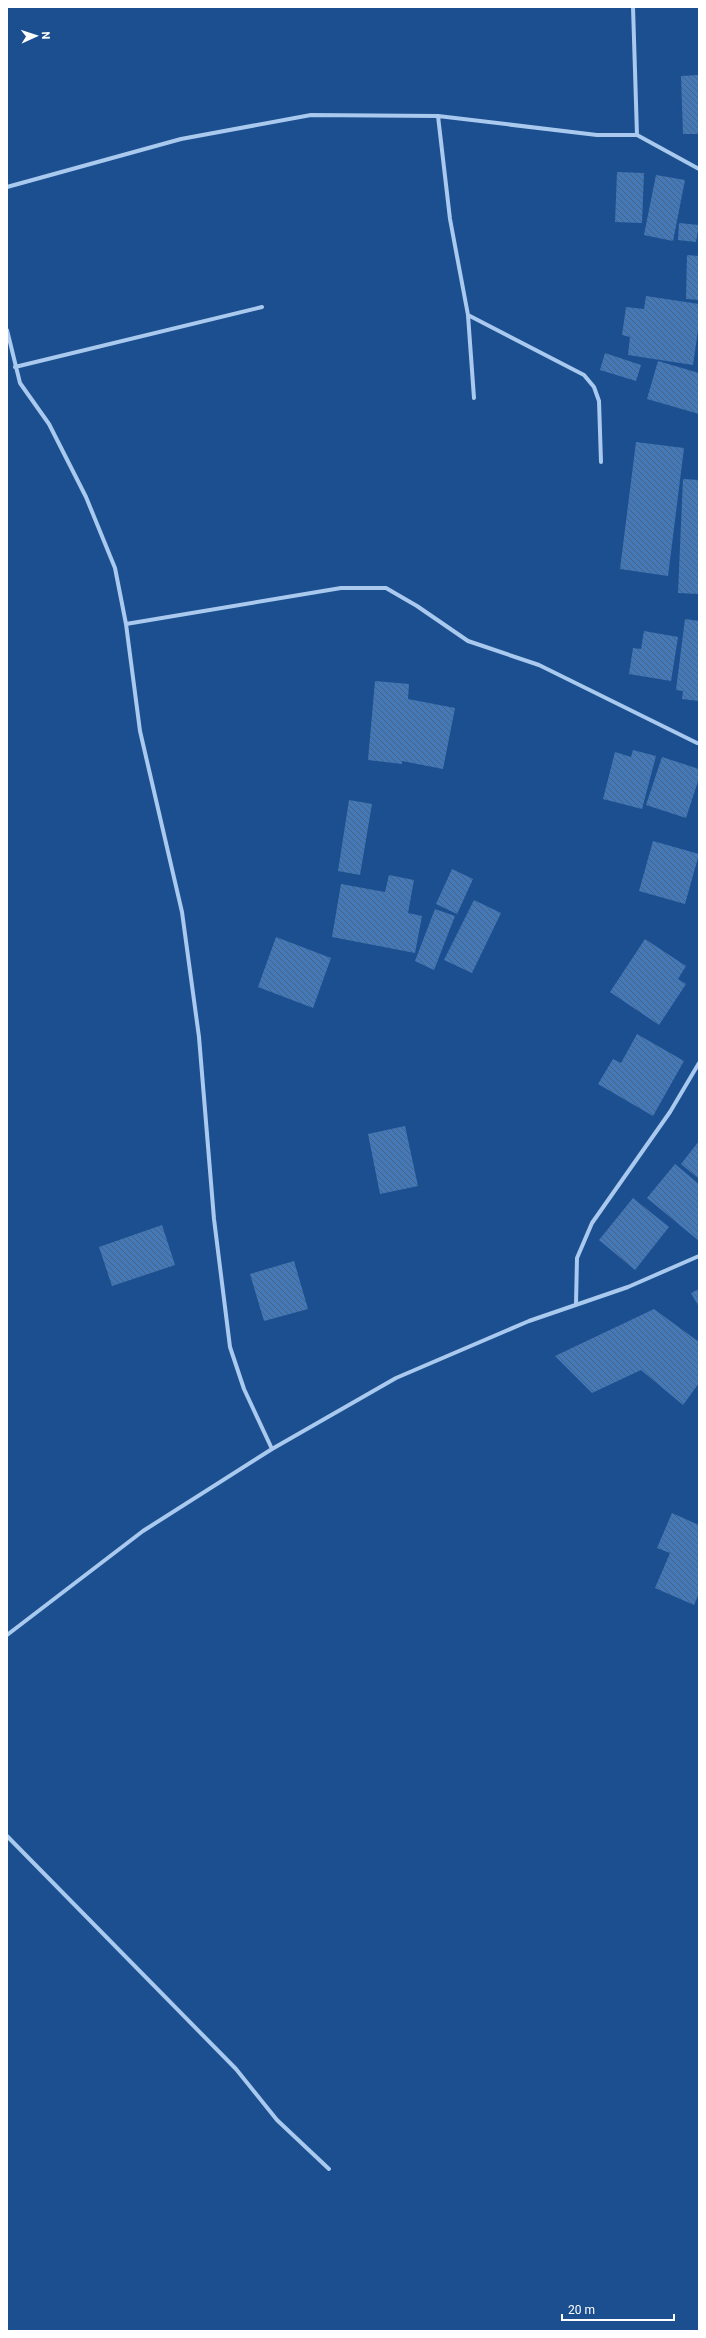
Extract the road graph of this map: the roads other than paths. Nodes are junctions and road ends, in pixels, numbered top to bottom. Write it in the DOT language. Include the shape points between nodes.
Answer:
graph roads {
  1 [pos="633,7"];
  2 [pos="438,116"];
  3 [pos="637,136"];
  4 [pos="699,169"];
  5 [pos="7,187"];
  6 [pos="262,307"];
  7 [pos="468,315"];
  8 [pos="7,330"];
  9 [pos="15,366"];
  10 [pos="474,398"];
  11 [pos="601,462"];
  12 [pos="126,624"];
  13 [pos="697,743"];
  14 [pos="699,1063"];
  15 [pos="699,1256"];
  16 [pos="576,1304"];
  17 [pos="272,1448"];
  18 [pos="7,1635"];
  19 [pos="7,1836"];
  20 [pos="329,2169"];
  1 -- 3 [label="street"];
  2 -- 3 [label="street" via="597,135"];
  2 -- 5 [label="street" via="311,115 181,140"];
  2 -- 7 [label="street" via="450,219"];
  3 -- 4 [label="street"];
  6 -- 9 [label="street"];
  7 -- 10 [label="street"];
  7 -- 11 [label="street" via="584,375 594,387 599,401"];
  8 -- 9 [label="street"];
  9 -- 12 [label="street" via="20,383 49,424 86,496 115,568"];
  12 -- 13 [label="street" via="341,588 386,588 468,641 539,665"];
  12 -- 17 [label="street" via="140,731 182,912 199,1037 214,1220 230,1347 244,1389"];
  14 -- 16 [label="street" via="670,1112 592,1223 577,1258"];
  15 -- 16 [label="street" via="628,1287"];
  16 -- 17 [label="street" via="529,1321 396,1378"];
  17 -- 18 [label="street" via="143,1531"];
  19 -- 20 [label="street" via="236,2069 277,2120"];
}
